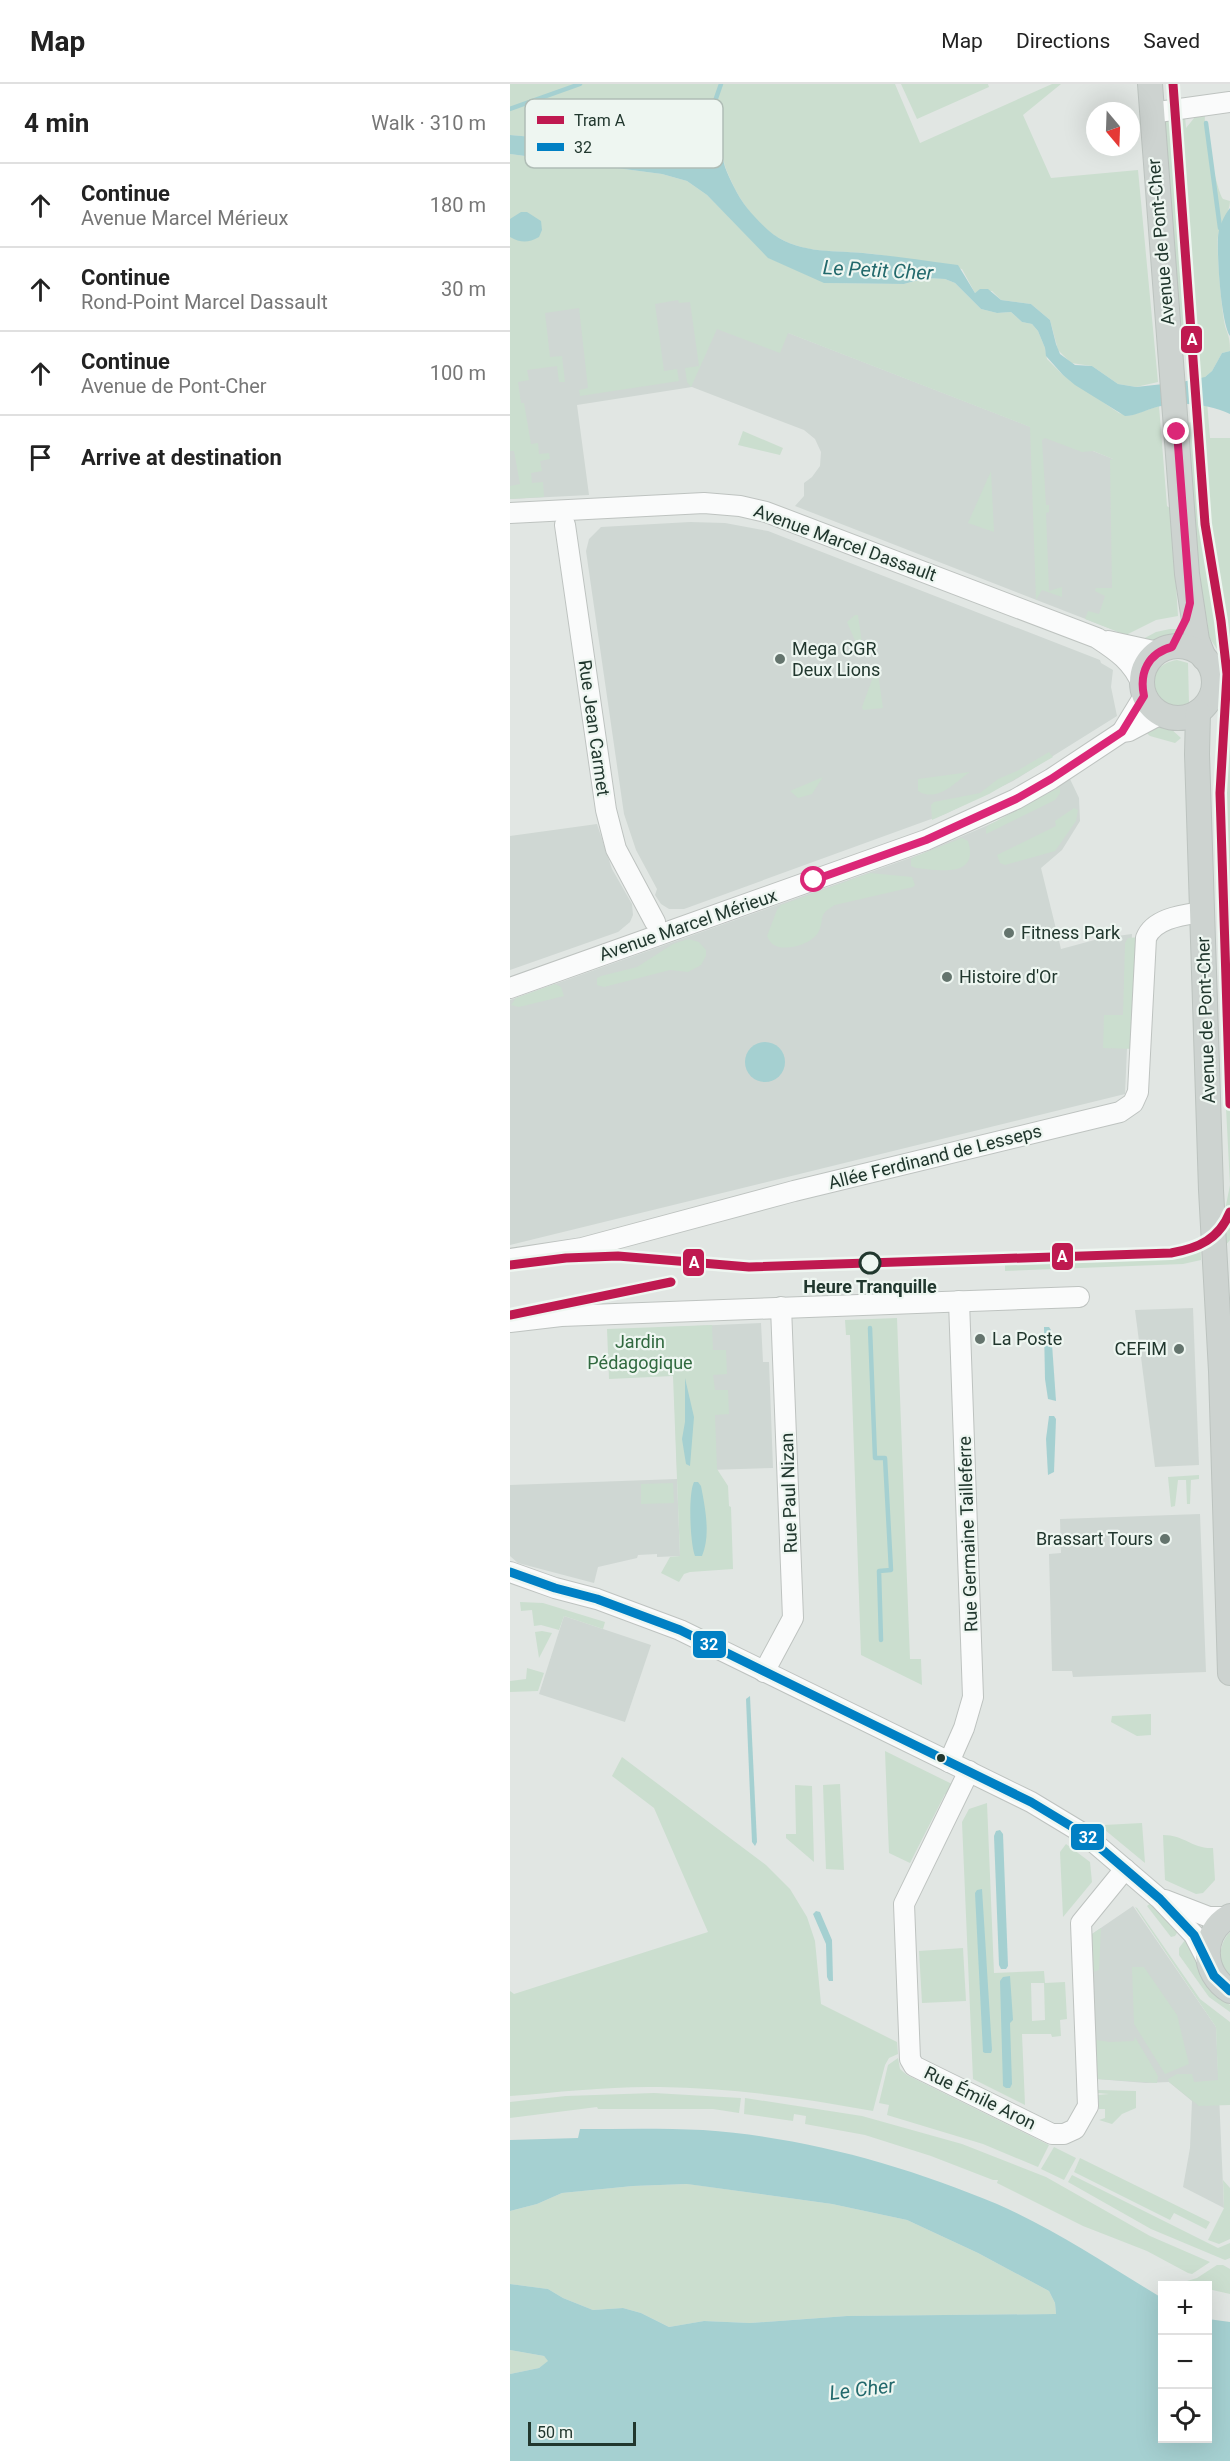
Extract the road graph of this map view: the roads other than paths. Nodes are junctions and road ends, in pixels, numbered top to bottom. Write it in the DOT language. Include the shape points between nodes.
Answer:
graph roads {
  1 [pos="1150,84"];
  2 [pos="1230,102"];
  3 [pos="1152,123"];
  4 [pos="510,513"];
  5 [pos="565,525"];
  6 [pos="1190,603"];
  7 [pos="1097,638"];
  8 [pos="1165,650"];
  9 [pos="1204,658"];
  10 [pos="1143,691"];
  11 [pos="1198,712"];
  12 [pos="1167,716"];
  13 [pos="1122,732"];
  14 [pos="1197,754"];
  15 [pos="1202,912"];
  16 [pos="655,922"];
  17 [pos="510,988"];
  18 [pos="510,1259"];
  19 [pos="1215,1286"];
  20 [pos="1079,1297"];
  21 [pos="959,1301"];
  22 [pos="781,1307"];
  23 [pos="1230,1321"];
  24 [pos="510,1322"];
  25 [pos="510,1572"];
  26 [pos="555,1588"];
  27 [pos="510,1589"];
  28 [pos="764,1672"];
  29 [pos="1230,1673"];
  30 [pos="949,1762"];
  31 [pos="969,1772"];
  32 [pos="1125,1869"];
  33 [pos="1160,1899"];
  34 [pos="1229,1916"];
  35 [pos="1208,1962"];
  36 [pos="1230,1991"];
  1 -- 3 [label="main road, Avenue de Pont-Cher"];
  2 -- 3 [label="street"];
  3 -- 6 [label="main road, Avenue de Pont-Cher"];
  4 -- 7 [label="street, Avenue Marcel Dassault" via="704,503 751,508"];
  5 -- 16 [label="street, Rue Jean Carmet" via="606,810 616,849"];
  6 -- 8 [label="main road, Avenue de Pont-Cher" via="1186,619"];
  6 -- 9 [label="main road, Avenue de Pont-Cher"];
  7 -- 8 [label="street, Avenue Marcel Dassault"];
  7 -- 10 [label="street, Avenue Marcel Dassault" via="1135,669"];
  8 -- 9 [label="main road" via="1184,647"];
  8 -- 10 [label="main road" via="1145,666"];
  9 -- 11 [label="main road" via="1210,666 1213,686 1206,705"];
  10 -- 12 [label="main road" via="1151,706"];
  10 -- 13 [label="street, Avenue Marcel Mérieux"];
  11 -- 12 [label="main road" via="1191,716"];
  11 -- 14 [label="main road, Avenue de Pont-Cher"];
  12 -- 13 [label="street, Avenue Marcel Mérieux"];
  12 -- 14 [label="main road"];
  13 -- 17 [label="street, Avenue Marcel Mérieux" via="1025,794 936,836"];
  14 -- 15 [label="main road, Avenue de Pont-Cher"];
  15 -- 18 [label="street, Allée Ferdinand de Lesseps" via="1161,922 1148,932 1138,1092 1133,1104 1120,1112 794,1191 582,1248"];
  15 -- 19 [label="main road, Avenue de Pont-Cher"];
  19 -- 23 [label="main road, Avenue de Pont-Cher"];
  19 -- 29 [label="main road, Avenue de Pont-Cher"];
  20 -- 21 [label="street"];
  21 -- 22 [label="street"];
  21 -- 30 [label="street, Rue Germaine Tailleferre" via="973,1697"];
  22 -- 24 [label="street" via="561,1316"];
  22 -- 28 [label="street, Rue Paul Nizan" via="793,1618"];
  25 -- 26 [label="street"];
  26 -- 27 [label="street"];
  26 -- 28 [label="street" via="640,1613"];
  28 -- 30 [label="street"];
  30 -- 31 [label="street"];
  31 -- 32 [label="street" via="1084,1834"];
  31 -- 32 [label="street, Rue Émile Aron" via="904,1904 910,2059 914,2066 1052,2134 1075,2129 1089,2102 1080,1930 1084,1917"];
  32 -- 33 [label="street"];
  33 -- 34 [label="street" via="1209,1917"];
  33 -- 35 [label="street" via="1194,1935"];
  34 -- 35 [label="main road" via="1211,1936"];
  35 -- 36 [label="main road" via="1218,1981"];
}
